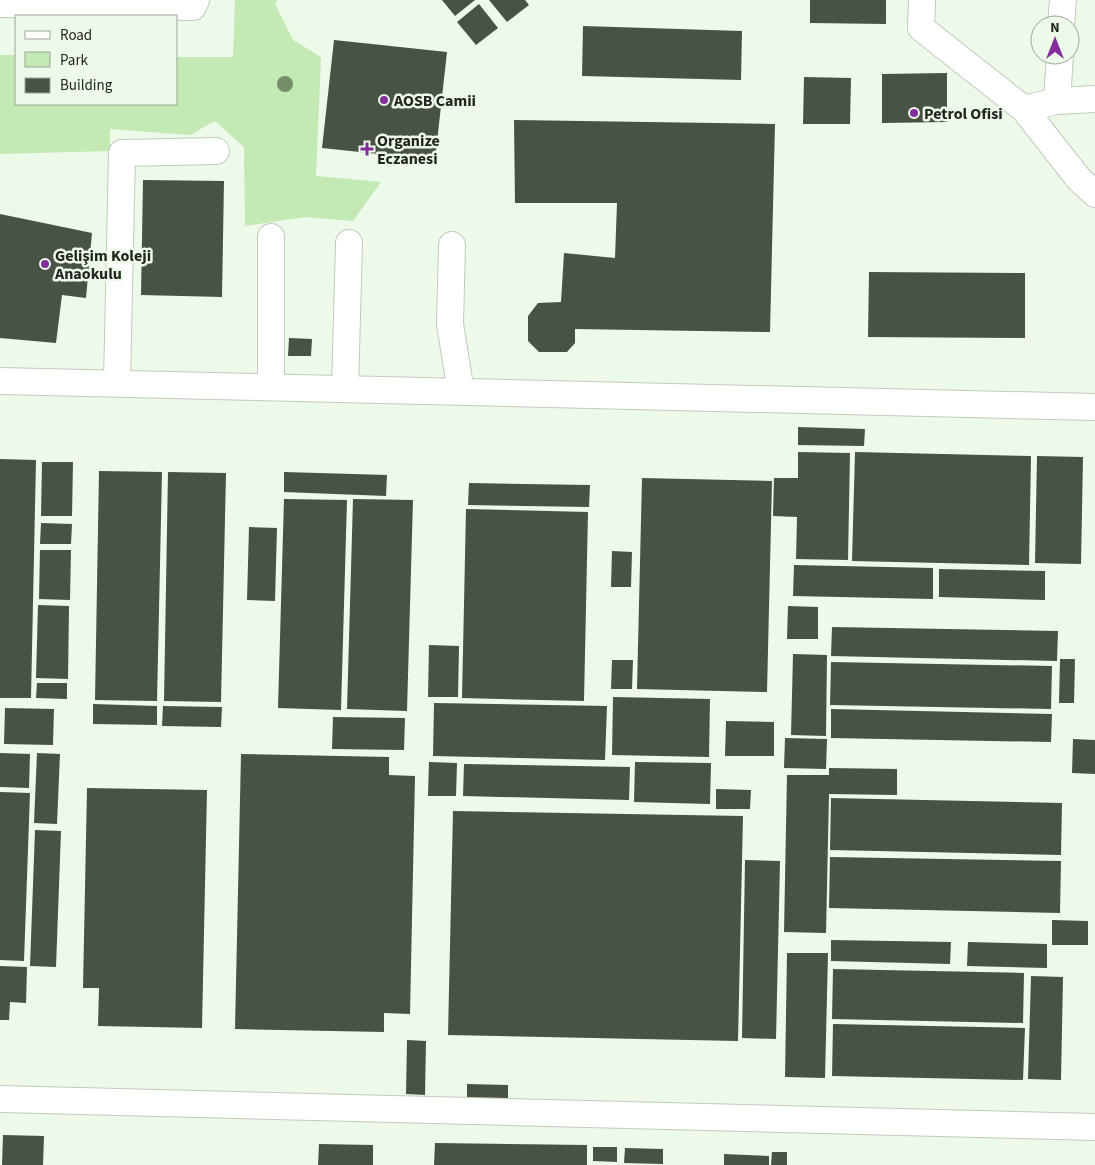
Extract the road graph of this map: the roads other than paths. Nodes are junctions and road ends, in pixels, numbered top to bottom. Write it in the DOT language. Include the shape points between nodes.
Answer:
graph roads {
  1 [pos="196,0"];
  2 [pos="922,0"];
  3 [pos="1063,0"];
  4 [pos="0,4"];
  5 [pos="1062,15"];
  6 [pos="1060,65"];
  7 [pos="1095,99"];
  8 [pos="1058,101"];
  9 [pos="1024,109"];
  10 [pos="216,151"];
  11 [pos="1095,194"];
  12 [pos="271,237"];
  13 [pos="349,243"];
  14 [pos="452,245"];
  15 [pos="0,380"];
  16 [pos="117,383"];
  17 [pos="271,387"];
  18 [pos="346,389"];
  19 [pos="461,392"];
  20 [pos="1095,407"];
  21 [pos="0,1099"];
  22 [pos="1095,1127"];
  1 -- 4 [label="street" via="193,7"];
  2 -- 9 [label="street" via="921,28"];
  3 -- 5 [label="street"];
  6 -- 8 [label="street"];
  7 -- 8 [label="street"];
  8 -- 9 [label="street"];
  9 -- 11 [label="street" via="1078,178"];
  10 -- 16 [label="street" via="122,153"];
  12 -- 17 [label="street"];
  13 -- 18 [label="street"];
  14 -- 19 [label="street" via="450,324"];
  15 -- 16 [label="street"];
  16 -- 17 [label="street"];
  17 -- 18 [label="street"];
  18 -- 19 [label="street"];
  19 -- 20 [label="street"];
  21 -- 22 [label="street"];
}
